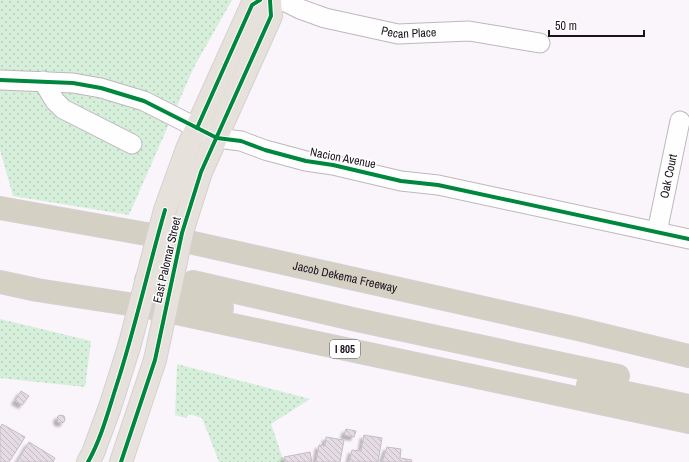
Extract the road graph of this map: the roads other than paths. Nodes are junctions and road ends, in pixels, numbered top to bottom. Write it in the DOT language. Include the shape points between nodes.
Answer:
graph roads {
  1 [pos="260,0"];
  2 [pos="270,0"];
  3 [pos="282,0"];
  4 [pos="540,43"];
  5 [pos="0,80"];
  6 [pos="43,81"];
  7 [pos="680,121"];
  8 [pos="197,128"];
  9 [pos="217,138"];
  10 [pos="132,144"];
  11 [pos="0,208"];
  12 [pos="657,232"];
  13 [pos="689,239"];
  14 [pos="146,280"];
  15 [pos="0,282"];
  16 [pos="175,287"];
  17 [pos="356,328"];
  18 [pos="689,356"];
  19 [pos="689,391"];
  20 [pos="689,406"];
  21 [pos="689,422"];
  22 [pos="88,462"];
  23 [pos="121,462"];
  1 -- 8 [label="main road, East Palomar Street" via="252,5"];
  2 -- 9 [label="main road, East Palomar Street" via="271,16"];
  3 -- 4 [label="street, Pecan Place" via="325,18 398,34 469,31"];
  5 -- 6 [label="street, Nacion Avenue"];
  6 -- 8 [label="street, Nacion Avenue" via="73,83 127,95 172,114"];
  6 -- 10 [label="street" via="55,101 64,108"];
  7 -- 12 [label="street, Oak Court"];
  8 -- 9 [label="street, Nacion Avenue"];
  8 -- 14 [label="main road, East Palomar Street, bridge" via="165,210"];
  9 -- 12 [label="street, Nacion Avenue" via="241,141 306,161 438,185"];
  9 -- 16 [label="main road, East Palomar Street, bridge" via="201,172 182,233"];
  11 -- 18 [label="highway, Jacob Dekema Freeway" via="180,240"];
  12 -- 13 [label="street, Nacion Avenue"];
  14 -- 16 [label="highway"];
  14 -- 22 [label="main road, East Palomar Street, bridge" via="129,347 108,413"];
  15 -- 21 [label="highway, I 805" via="148,307"];
  16 -- 17 [label="highway" via="190,300"];
  16 -- 23 [label="main road, East Palomar Street, bridge" via="156,360"];
  17 -- 19 [label="highway"];
  17 -- 20 [label="highway"];
}
